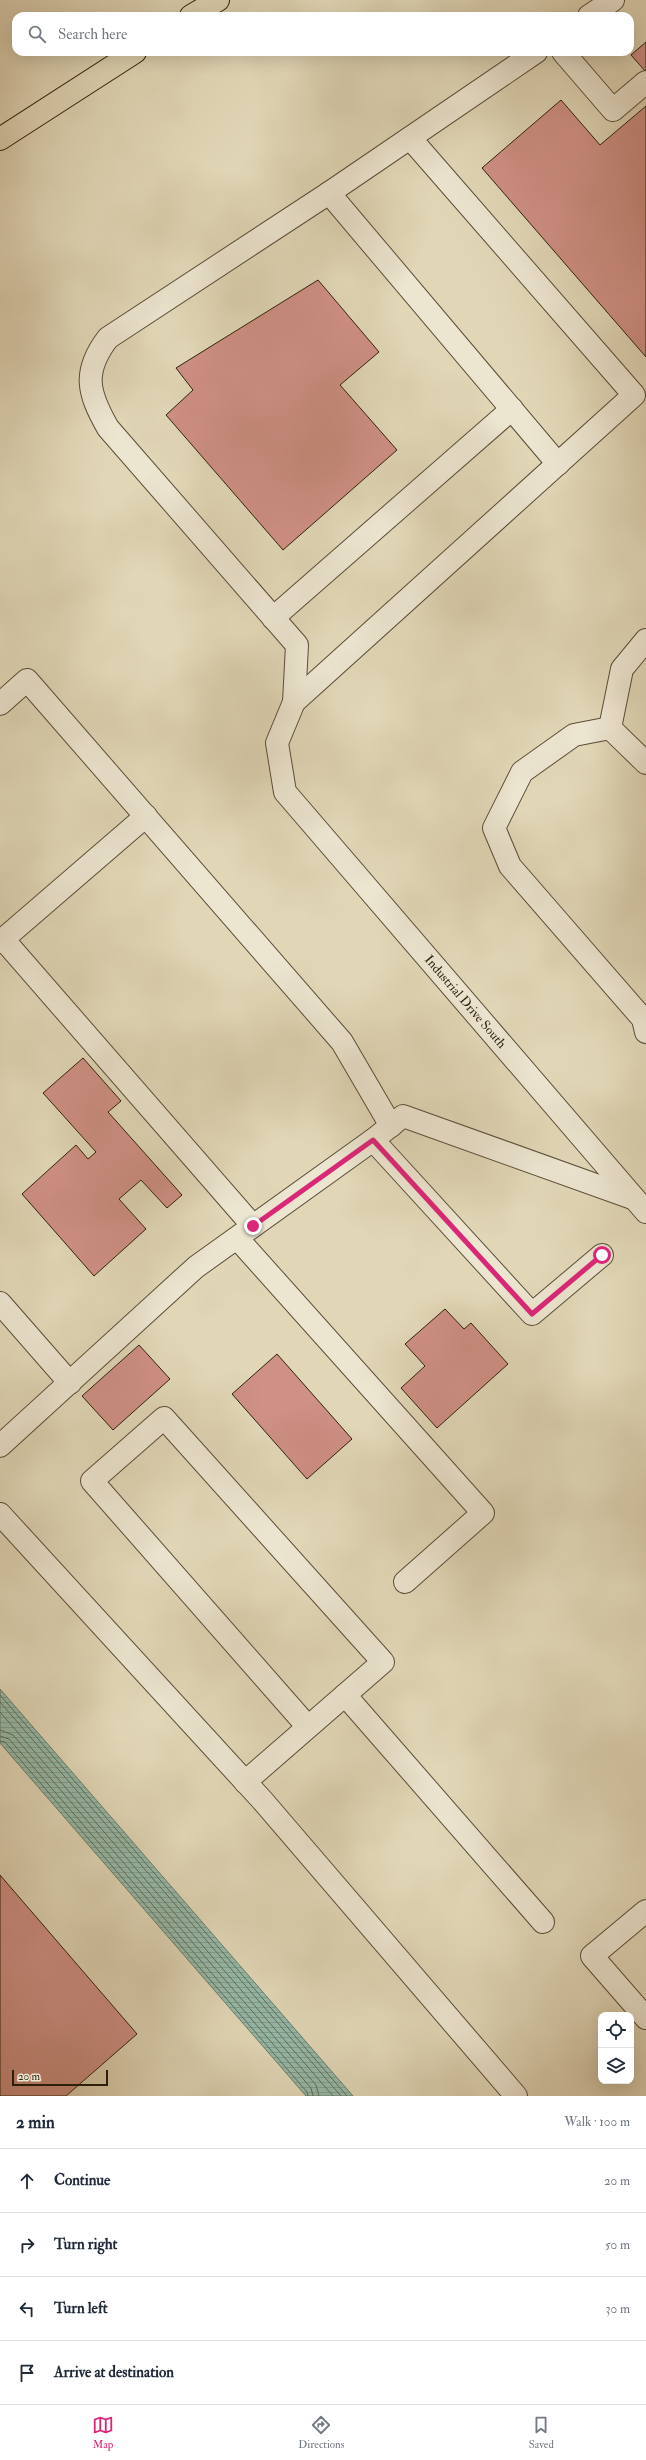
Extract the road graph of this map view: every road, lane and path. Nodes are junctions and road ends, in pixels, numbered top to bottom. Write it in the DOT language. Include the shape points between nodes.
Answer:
graph roads {
  1 [pos="218,0"];
  2 [pos="613,0"];
  3 [pos="198,12"];
  4 [pos="596,12"];
  5 [pos="129,56"];
  6 [pos="530,56"];
  7 [pos="566,56"];
  8 [pos="646,82"];
  9 [pos="410,138"];
  10 [pos="0,139"];
  11 [pos="329,193"];
  12 [pos="512,409"];
  13 [pos="558,464"];
  14 [pos="273,618"];
  15 [pos="646,640"];
  16 [pos="294,702"];
  17 [pos="0,704"];
  18 [pos="610,728"];
  19 [pos="646,763"];
  20 [pos="146,816"];
  21 [pos="2,940"];
  22 [pos="646,1032"];
  23 [pos="391,1126"];
  24 [pos="373,1140"];
  25 [pos="640,1205"];
  26 [pos="245,1232"];
  27 [pos="602,1255"];
  28 [pos="0,1303"];
  29 [pos="70,1383"];
  30 [pos="0,1446"];
  31 [pos="0,1514"];
  32 [pos="405,1582"];
  33 [pos="345,1695"];
  34 [pos="308,1727"];
  35 [pos="245,1782"];
  36 [pos="646,1911"];
  37 [pos="543,1922"];
  38 [pos="646,2018"];
  39 [pos="516,2096"];
  1 -- 3 [label="highway"];
  2 -- 4 [label="street"];
  5 -- 10 [label="highway"];
  6 -- 9 [label="street"];
  7 -- 8 [label="street" via="613,110"];
  9 -- 11 [label="street"];
  9 -- 13 [label="street" via="634,395"];
  11 -- 12 [label="street"];
  11 -- 14 [label="street" via="108,338 96,354 90,378 94,403 108,428"];
  12 -- 13 [label="street"];
  12 -- 14 [label="street"];
  13 -- 16 [label="street"];
  14 -- 16 [label="street" via="297,645"];
  15 -- 18 [label="street" via="622,669"];
  16 -- 25 [label="street, Industrial Drive South" via="277,743 285,792"];
  17 -- 20 [label="street" via="27,680"];
  18 -- 19 [label="street"];
  18 -- 22 [label="street" via="574,735 522,772 494,828 510,866 643,1019"];
  20 -- 21 [label="street"];
  20 -- 23 [label="street" via="342,1042"];
  21 -- 26 [label="street"];
  23 -- 24 [label="street"];
  23 -- 25 [label="street" via="403,1116"];
  24 -- 26 [label="street"];
  24 -- 27 [label="street" via="532,1314"];
  26 -- 29 [label="street" via="196,1266"];
  26 -- 32 [label="street" via="483,1513"];
  28 -- 29 [label="street"];
  29 -- 30 [label="street"];
  31 -- 35 [label="street"];
  33 -- 34 [label="street"];
  33 -- 34 [label="street" via="383,1662 164,1418 92,1481"];
  33 -- 37 [label="street"];
  34 -- 35 [label="street"];
  35 -- 39 [label="street"];
  36 -- 38 [label="street" via="592,1956"];
}
